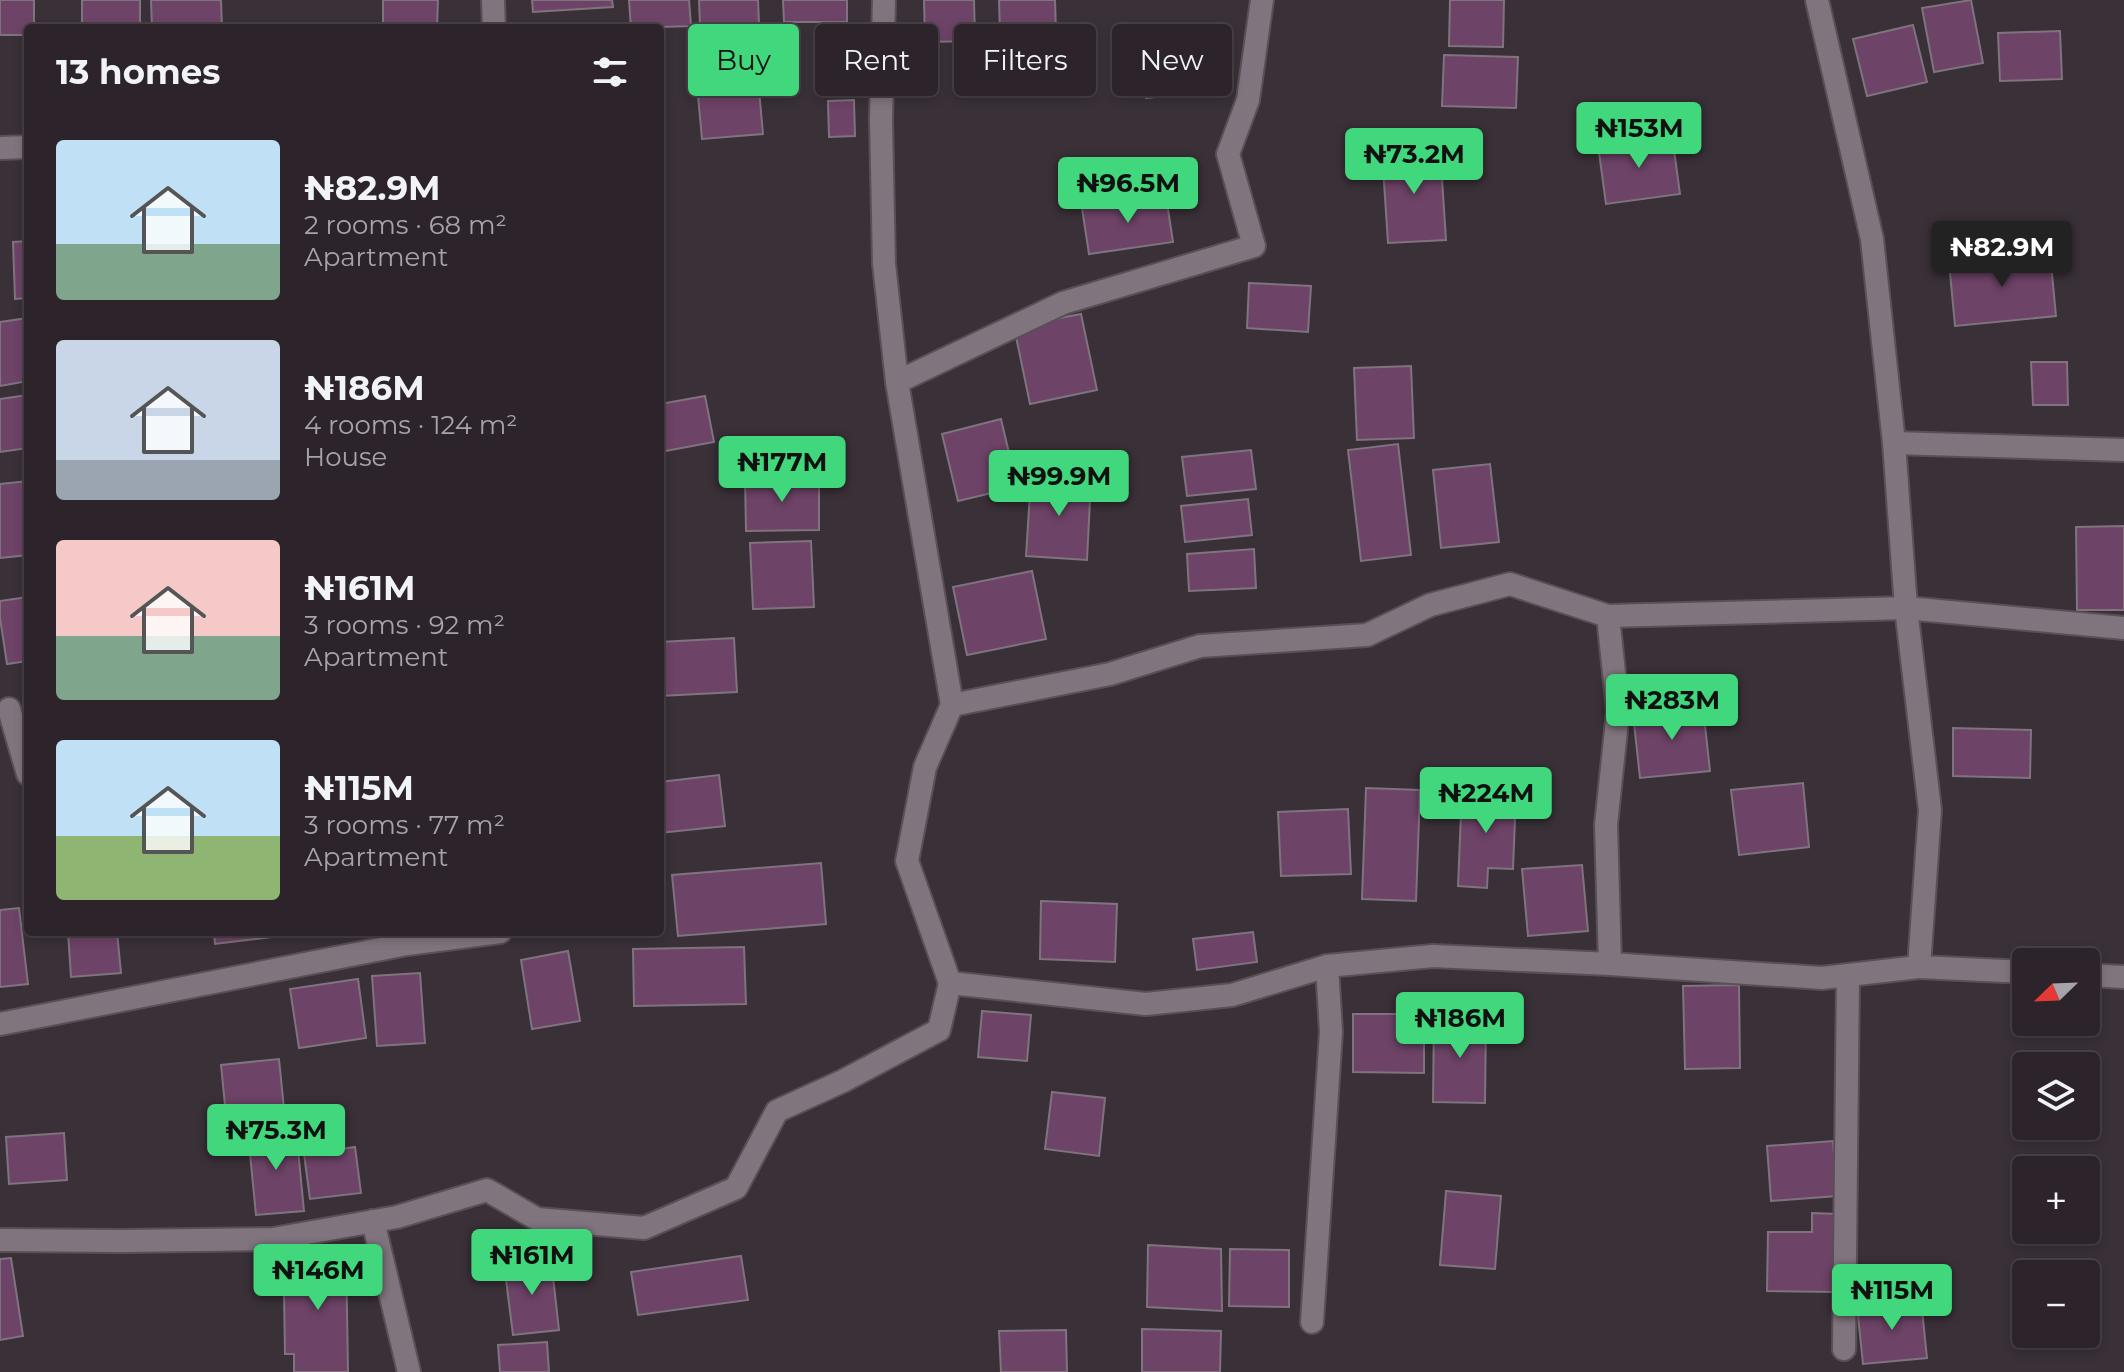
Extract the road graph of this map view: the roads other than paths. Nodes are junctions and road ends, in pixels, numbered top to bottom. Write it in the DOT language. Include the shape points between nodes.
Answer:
graph roads {
  1 [pos="493,0"];
  2 [pos="884,0"];
  3 [pos="1262,0"];
  4 [pos="1817,0"];
  5 [pos="494,24"];
  6 [pos="24,147"];
  7 [pos="0,148"];
  8 [pos="897,382"];
  9 [pos="1894,443"];
  10 [pos="2124,450"];
  11 [pos="1906,608"];
  12 [pos="1608,616"];
  13 [pos="2124,628"];
  14 [pos="952,705"];
  15 [pos="12,707"];
  16 [pos="24,757"];
  17 [pos="469,936"];
  18 [pos="1610,964"];
  19 [pos="1327,966"];
  20 [pos="1919,967"];
  21 [pos="2012,971"];
  22 [pos="1848,975"];
  23 [pos="2100,976"];
  24 [pos="2124,977"];
  25 [pos="950,983"];
  26 [pos="0,1024"];
  27 [pos="373,1221"];
  28 [pos="0,1240"];
  29 [pos="1312,1322"];
  30 [pos="1844,1349"];
  31 [pos="409,1372"];
  1 -- 5 [label="street"];
  2 -- 8 [label="street" via="884,264"];
  3 -- 8 [label="street" via="1248,100 1228,154 1254,246 1063,303"];
  4 -- 9 [label="street" via="1872,239"];
  6 -- 7 [label="street"];
  8 -- 14 [label="street"];
  9 -- 10 [label="street"];
  9 -- 11 [label="street"];
  11 -- 12 [label="street"];
  11 -- 13 [label="street"];
  11 -- 20 [label="street" via="1930,810"];
  12 -- 14 [label="street" via="1510,584 1430,605 1367,635 1200,646 1110,674"];
  12 -- 18 [label="street" via="1618,711 1606,825"];
  14 -- 25 [label="street" via="925,767 907,861"];
  15 -- 16 [label="street"];
  17 -- 26 [label="street"];
  18 -- 19 [label="street" via="1433,956"];
  18 -- 22 [label="street" via="1822,978"];
  19 -- 25 [label="street" via="1232,995 1146,1004"];
  19 -- 29 [label="street" via="1331,1032"];
  20 -- 21 [label="street"];
  20 -- 22 [label="street"];
  22 -- 30 [label="street"];
  23 -- 24 [label="street"];
  25 -- 27 [label="street" via="939,1030 777,1111 736,1188 644,1228 537,1219 487,1190"];
  27 -- 28 [label="street" via="273,1239"];
  27 -- 31 [label="street"];
}
